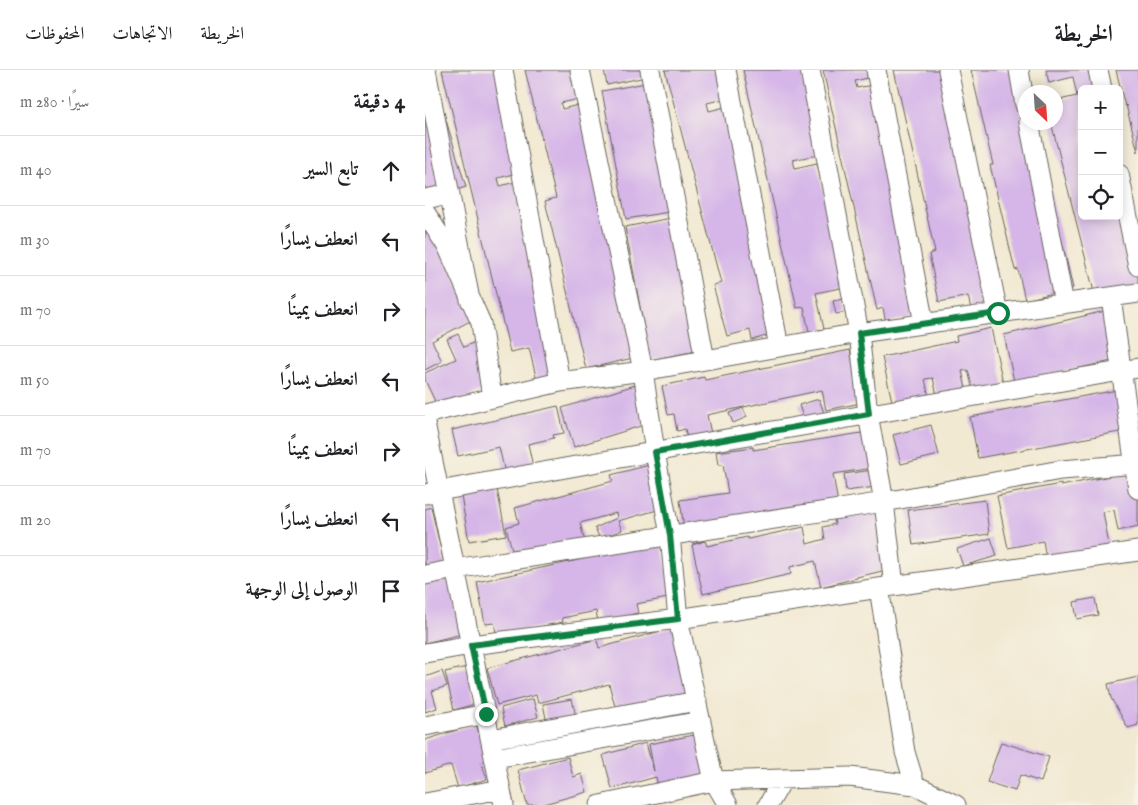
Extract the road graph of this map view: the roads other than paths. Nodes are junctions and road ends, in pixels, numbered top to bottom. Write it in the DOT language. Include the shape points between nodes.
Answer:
graph roads {
  1 [pos="426,70"];
  2 [pos="503,70"];
  3 [pos="580,70"];
  4 [pos="650,70"];
  5 [pos="726,70"];
  6 [pos="810,70"];
  7 [pos="876,70"];
  8 [pos="948,70"];
  9 [pos="1019,70"];
  10 [pos="1098,70"];
  11 [pos="1022,85"];
  12 [pos="1101,85"];
  13 [pos="1031,130"];
  14 [pos="1119,175"];
  15 [pos="450,194"];
  16 [pos="425,199"];
  17 [pos="425,212"];
  18 [pos="1138,266"];
  19 [pos="1138,293"];
  20 [pos="1111,297"];
  21 [pos="471,300"];
  22 [pos="1064,304"];
  23 [pos="998,313"];
  24 [pos="924,324"];
  25 [pos="859,333"];
  26 [pos="779,347"];
  27 [pos="705,360"];
  28 [pos="1130,369"];
  29 [pos="643,370"];
  30 [pos="560,382"];
  31 [pos="492,398"];
  32 [pos="425,414"];
  33 [pos="869,414"];
  34 [pos="425,423"];
  35 [pos="655,452"];
  36 [pos="1136,464"];
  37 [pos="1138,489"];
  38 [pos="432,492"];
  39 [pos="884,502"];
  40 [pos="670,535"];
  41 [pos="1138,551"];
  42 [pos="455,569"];
  43 [pos="425,575"];
  44 [pos="887,587"];
  45 [pos="678,619"];
  46 [pos="471,645"];
  47 [pos="425,653"];
  48 [pos="697,701"];
  49 [pos="486,714"];
  50 [pos="701,721"];
  51 [pos="425,726"];
  52 [pos="491,739"];
  53 [pos="495,758"];
  54 [pos="783,779"];
  55 [pos="714,781"];
  56 [pos="915,785"];
  57 [pos="503,797"];
  58 [pos="425,803"];
  59 [pos="600,805"];
  60 [pos="728,805"];
  61 [pos="767,805"];
  62 [pos="955,805"];
  1 -- 15 [label="street"];
  2 -- 30 [label="street"];
  3 -- 29 [label="street"];
  4 -- 27 [label="street"];
  5 -- 26 [label="street"];
  6 -- 25 [label="street"];
  7 -- 24 [label="street"];
  8 -- 23 [label="street"];
  9 -- 11 [label="street"];
  10 -- 12 [label="street"];
  13 -- 22 [label="street"];
  14 -- 18 [label="street"];
  15 -- 16 [label="street"];
  15 -- 21 [label="street"];
  17 -- 21 [label="street" via="448,248"];
  19 -- 20 [label="street"];
  20 -- 22 [label="street"];
  20 -- 28 [label="street"];
  21 -- 31 [label="street" via="481,323"];
  22 -- 23 [label="street"];
  23 -- 24 [label="street"];
  24 -- 25 [label="street"];
  25 -- 26 [label="street"];
  25 -- 33 [label="street"];
  26 -- 27 [label="street"];
  27 -- 29 [label="street"];
  28 -- 33 [label="street"];
  28 -- 36 [label="street"];
  29 -- 30 [label="street"];
  29 -- 35 [label="street"];
  30 -- 31 [label="street"];
  31 -- 32 [label="street"];
  33 -- 35 [label="street"];
  33 -- 39 [label="street"];
  34 -- 38 [label="street"];
  35 -- 38 [label="street"];
  35 -- 40 [label="street"];
  36 -- 37 [label="street"];
  36 -- 39 [label="street" via="1061,470"];
  38 -- 42 [label="street"];
  39 -- 40 [label="street"];
  39 -- 44 [label="street"];
  40 -- 42 [label="street"];
  40 -- 45 [label="street"];
  41 -- 44 [label="street"];
  42 -- 43 [label="street"];
  42 -- 46 [label="street"];
  44 -- 45 [label="street"];
  44 -- 56 [label="street" via="905,752"];
  45 -- 46 [label="street"];
  45 -- 48 [label="street"];
  46 -- 47 [label="street"];
  46 -- 49 [label="street"];
  48 -- 50 [label="street"];
  48 -- 52 [label="street"];
  49 -- 51 [label="street"];
  49 -- 52 [label="street"];
  50 -- 53 [label="street"];
  50 -- 55 [label="street"];
  52 -- 53 [label="street"];
  53 -- 57 [label="street"];
  54 -- 55 [label="street"];
  54 -- 56 [label="street" via="850,777"];
  54 -- 61 [label="street"];
  55 -- 59 [label="street"];
  55 -- 60 [label="street"];
  56 -- 62 [label="street"];
  57 -- 58 [label="street"];
}
